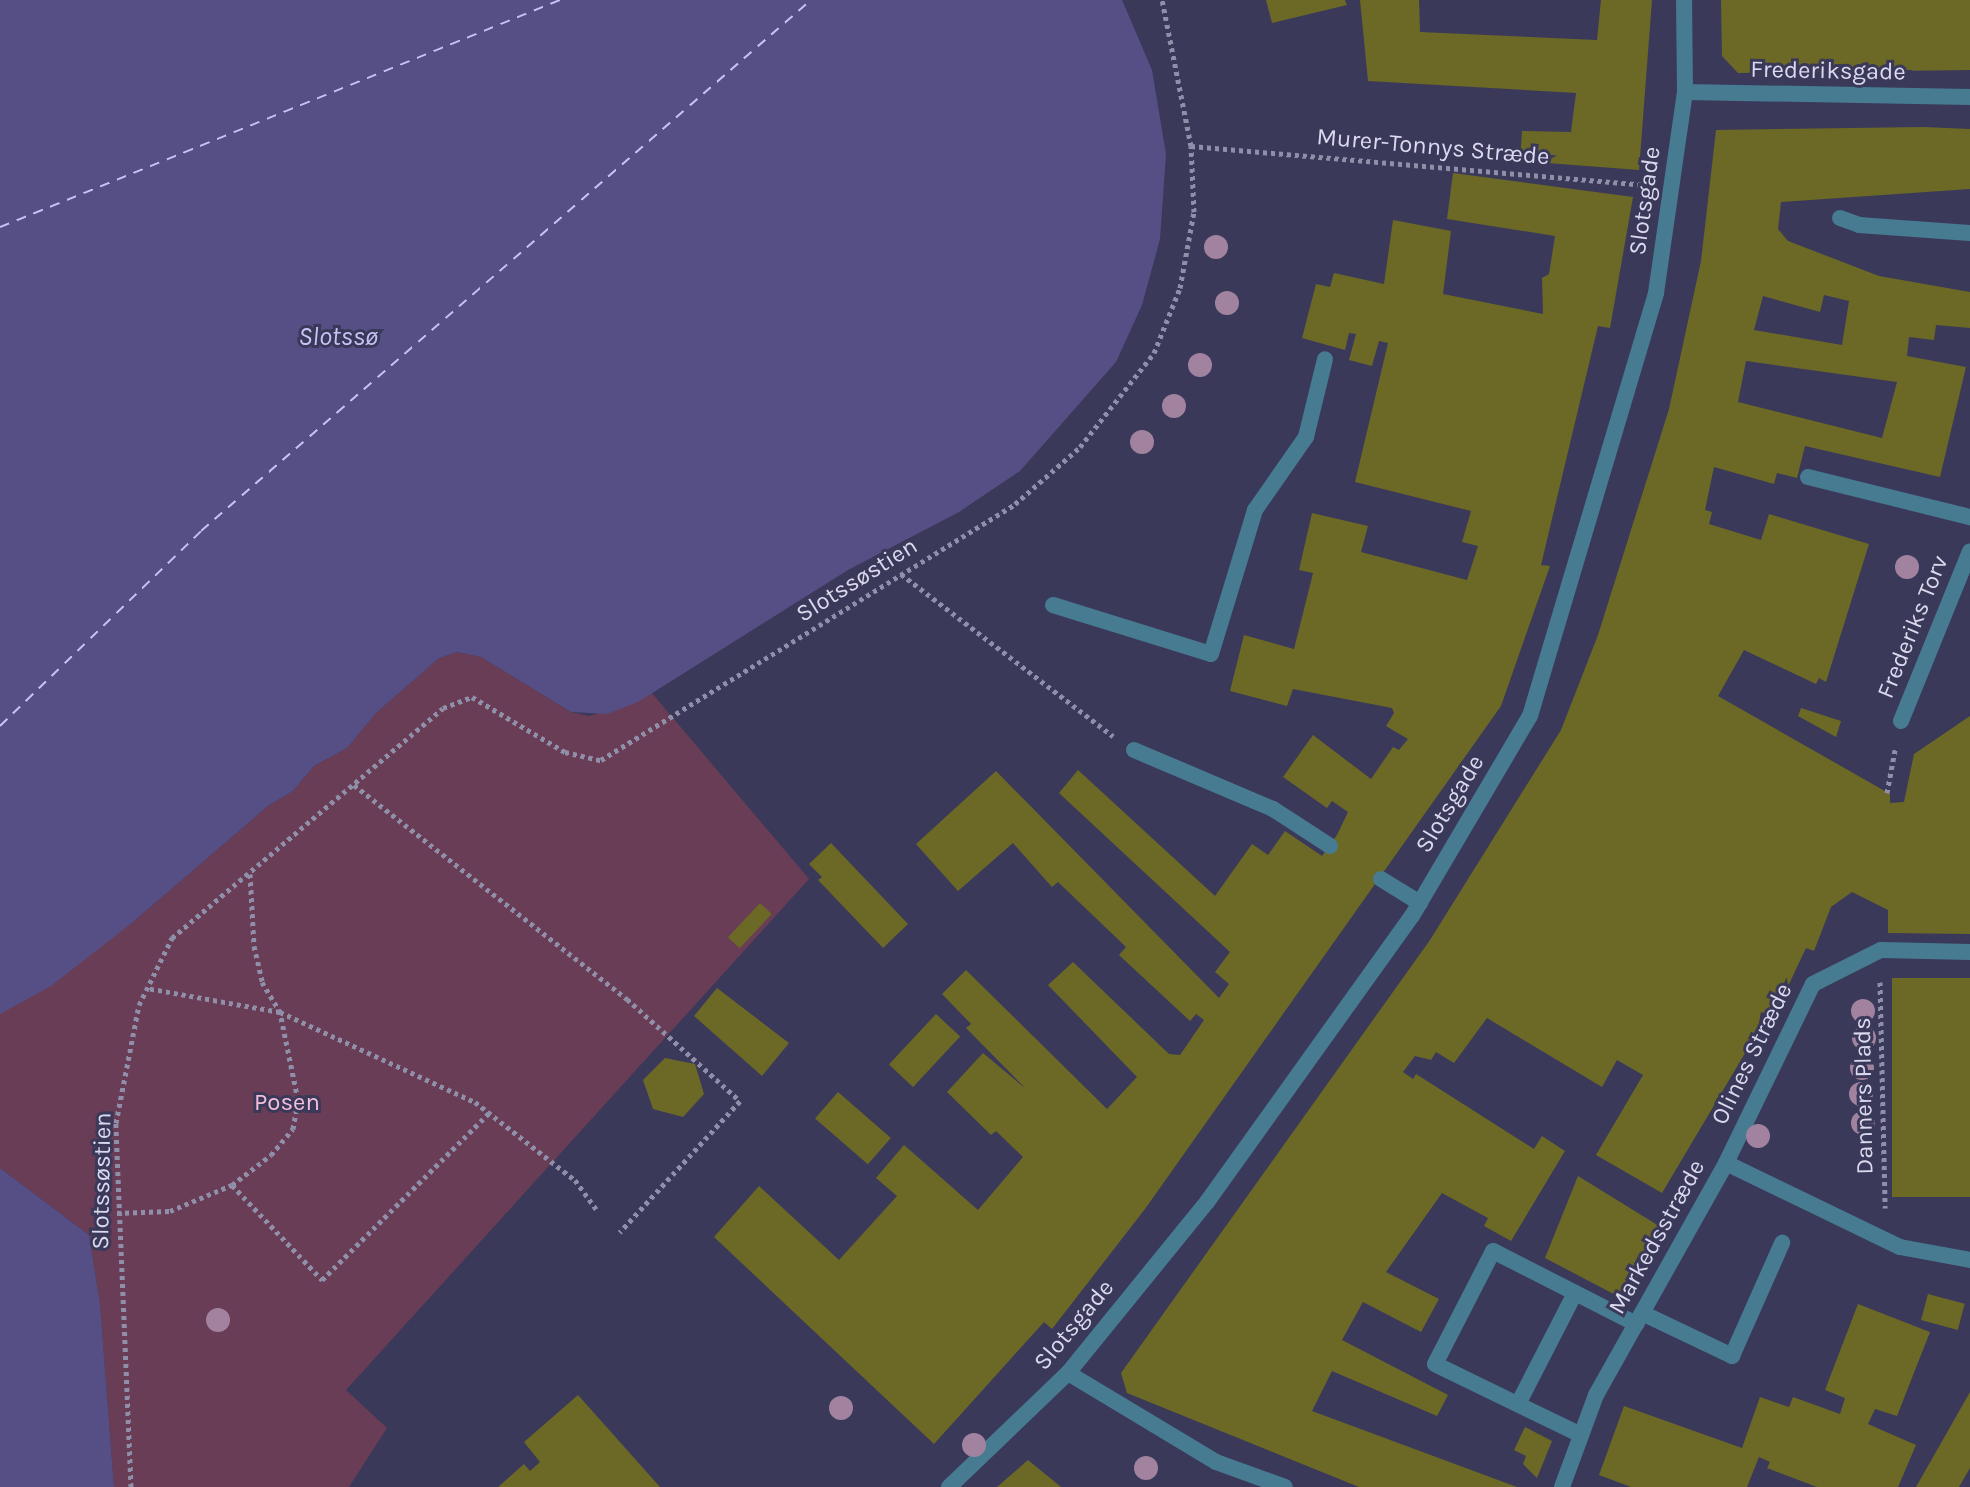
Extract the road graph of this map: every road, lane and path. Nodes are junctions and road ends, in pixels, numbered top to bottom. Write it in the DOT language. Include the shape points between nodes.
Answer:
graph roads {
  1 [pos="1162,0"];
  2 [pos="1684,0"];
  3 [pos="1685,92"];
  4 [pos="1970,97"];
  5 [pos="1191,146"];
  6 [pos="1672,188"];
  7 [pos="1840,218"];
  8 [pos="1970,233"];
  9 [pos="1325,359"];
  10 [pos="1808,477"];
  11 [pos="1970,517"];
  12 [pos="1970,551"];
  13 [pos="901,574"];
  14 [pos="1053,605"];
  15 [pos="1901,721"];
  16 [pos="1134,750"];
  17 [pos="354,785"];
  18 [pos="1887,793"];
  19 [pos="1330,846"];
  20 [pos="250,873"];
  21 [pos="1381,879"];
  22 [pos="1420,903"];
  23 [pos="1881,950"];
  24 [pos="1970,952"];
  25 [pos="147,988"];
  26 [pos="280,1012"];
  27 [pos="489,1113"];
  28 [pos="1726,1163"];
  29 [pos="232,1185"];
  30 [pos="596,1209"];
  31 [pos="117,1213"];
  32 [pos="620,1232"];
  33 [pos="1887,1241"];
  34 [pos="1782,1243"];
  35 [pos="1970,1260"];
  36 [pos="1575,1293"];
  37 [pos="1639,1318"];
  38 [pos="1068,1373"];
  39 [pos="1518,1404"];
  40 [pos="1581,1435"];
  41 [pos="131,1487"];
  42 [pos="949,1487"];
  43 [pos="1285,1487"];
  44 [pos="1562,1487"];
  1 -- 5 [label="path, Slotssøstien"];
  2 -- 3 [label="street, Slotsgade"];
  3 -- 4 [label="street, Frederiksgade"];
  3 -- 6 [label="street, Slotsgade"];
  5 -- 6 [label="path, Murer-Tonnys Stræde"];
  5 -- 13 [label="path, Slotssøstien" via="1194,212 1186,257 1180,288 1154,353 1080,447 1015,504"];
  6 -- 22 [label="street, Slotsgade" via="1656,293 1543,680 1530,716"];
  7 -- 8 [label="street" via="1859,225"];
  9 -- 14 [label="street" via="1306,437 1255,510 1211,654"];
  10 -- 11 [label="street"];
  12 -- 15 [label="street, Frederiks Torv"];
  13 -- 16 [label="path" via="1074,711"];
  13 -- 17 [label="path, Slotssøstien" via="601,760 565,752 472,697 443,708"];
  15 -- 18 [label="path"];
  16 -- 19 [label="street" via="1273,809"];
  17 -- 20 [label="path, Slotssøstien"];
  17 -- 32 [label="path" via="627,999 740,1101"];
  20 -- 25 [label="path, Slotssøstien" via="172,938"];
  20 -- 26 [label="path" via="254,946 262,982"];
  21 -- 22 [label="street"];
  22 -- 38 [label="street, Slotsgade" via="1207,1202"];
  23 -- 24 [label="street, Olines Stræde"];
  23 -- 28 [label="street, Olines Stræde" via="1813,984"];
  23 -- 33 [label="path, Danners Plads" via="1878,1066"];
  25 -- 26 [label="path"];
  25 -- 31 [label="path, Slotssøstien" via="116,1123"];
  26 -- 27 [label="path"];
  26 -- 29 [label="path" via="296,1086 293,1129 271,1155"];
  27 -- 29 [label="path" via="322,1280"];
  27 -- 30 [label="path" via="575,1180"];
  28 -- 33 [label="street, Markedsstræde"];
  28 -- 37 [label="street, Markedsstræde"];
  29 -- 31 [label="path" via="170,1211"];
  31 -- 41 [label="path, Slotssøstien"];
  33 -- 35 [label="street, Markedsstræde"];
  34 -- 37 [label="street" via="1732,1356"];
  36 -- 37 [label="street"];
  36 -- 39 [label="street"];
  36 -- 39 [label="street" via="1493,1251 1435,1364"];
  37 -- 40 [label="street, Markedsstræde" via="1596,1395"];
  38 -- 42 [label="street, Slotsgade"];
  38 -- 43 [label="street" via="1216,1462"];
  39 -- 40 [label="street"];
  40 -- 44 [label="street, Markedsstræde"];
}
